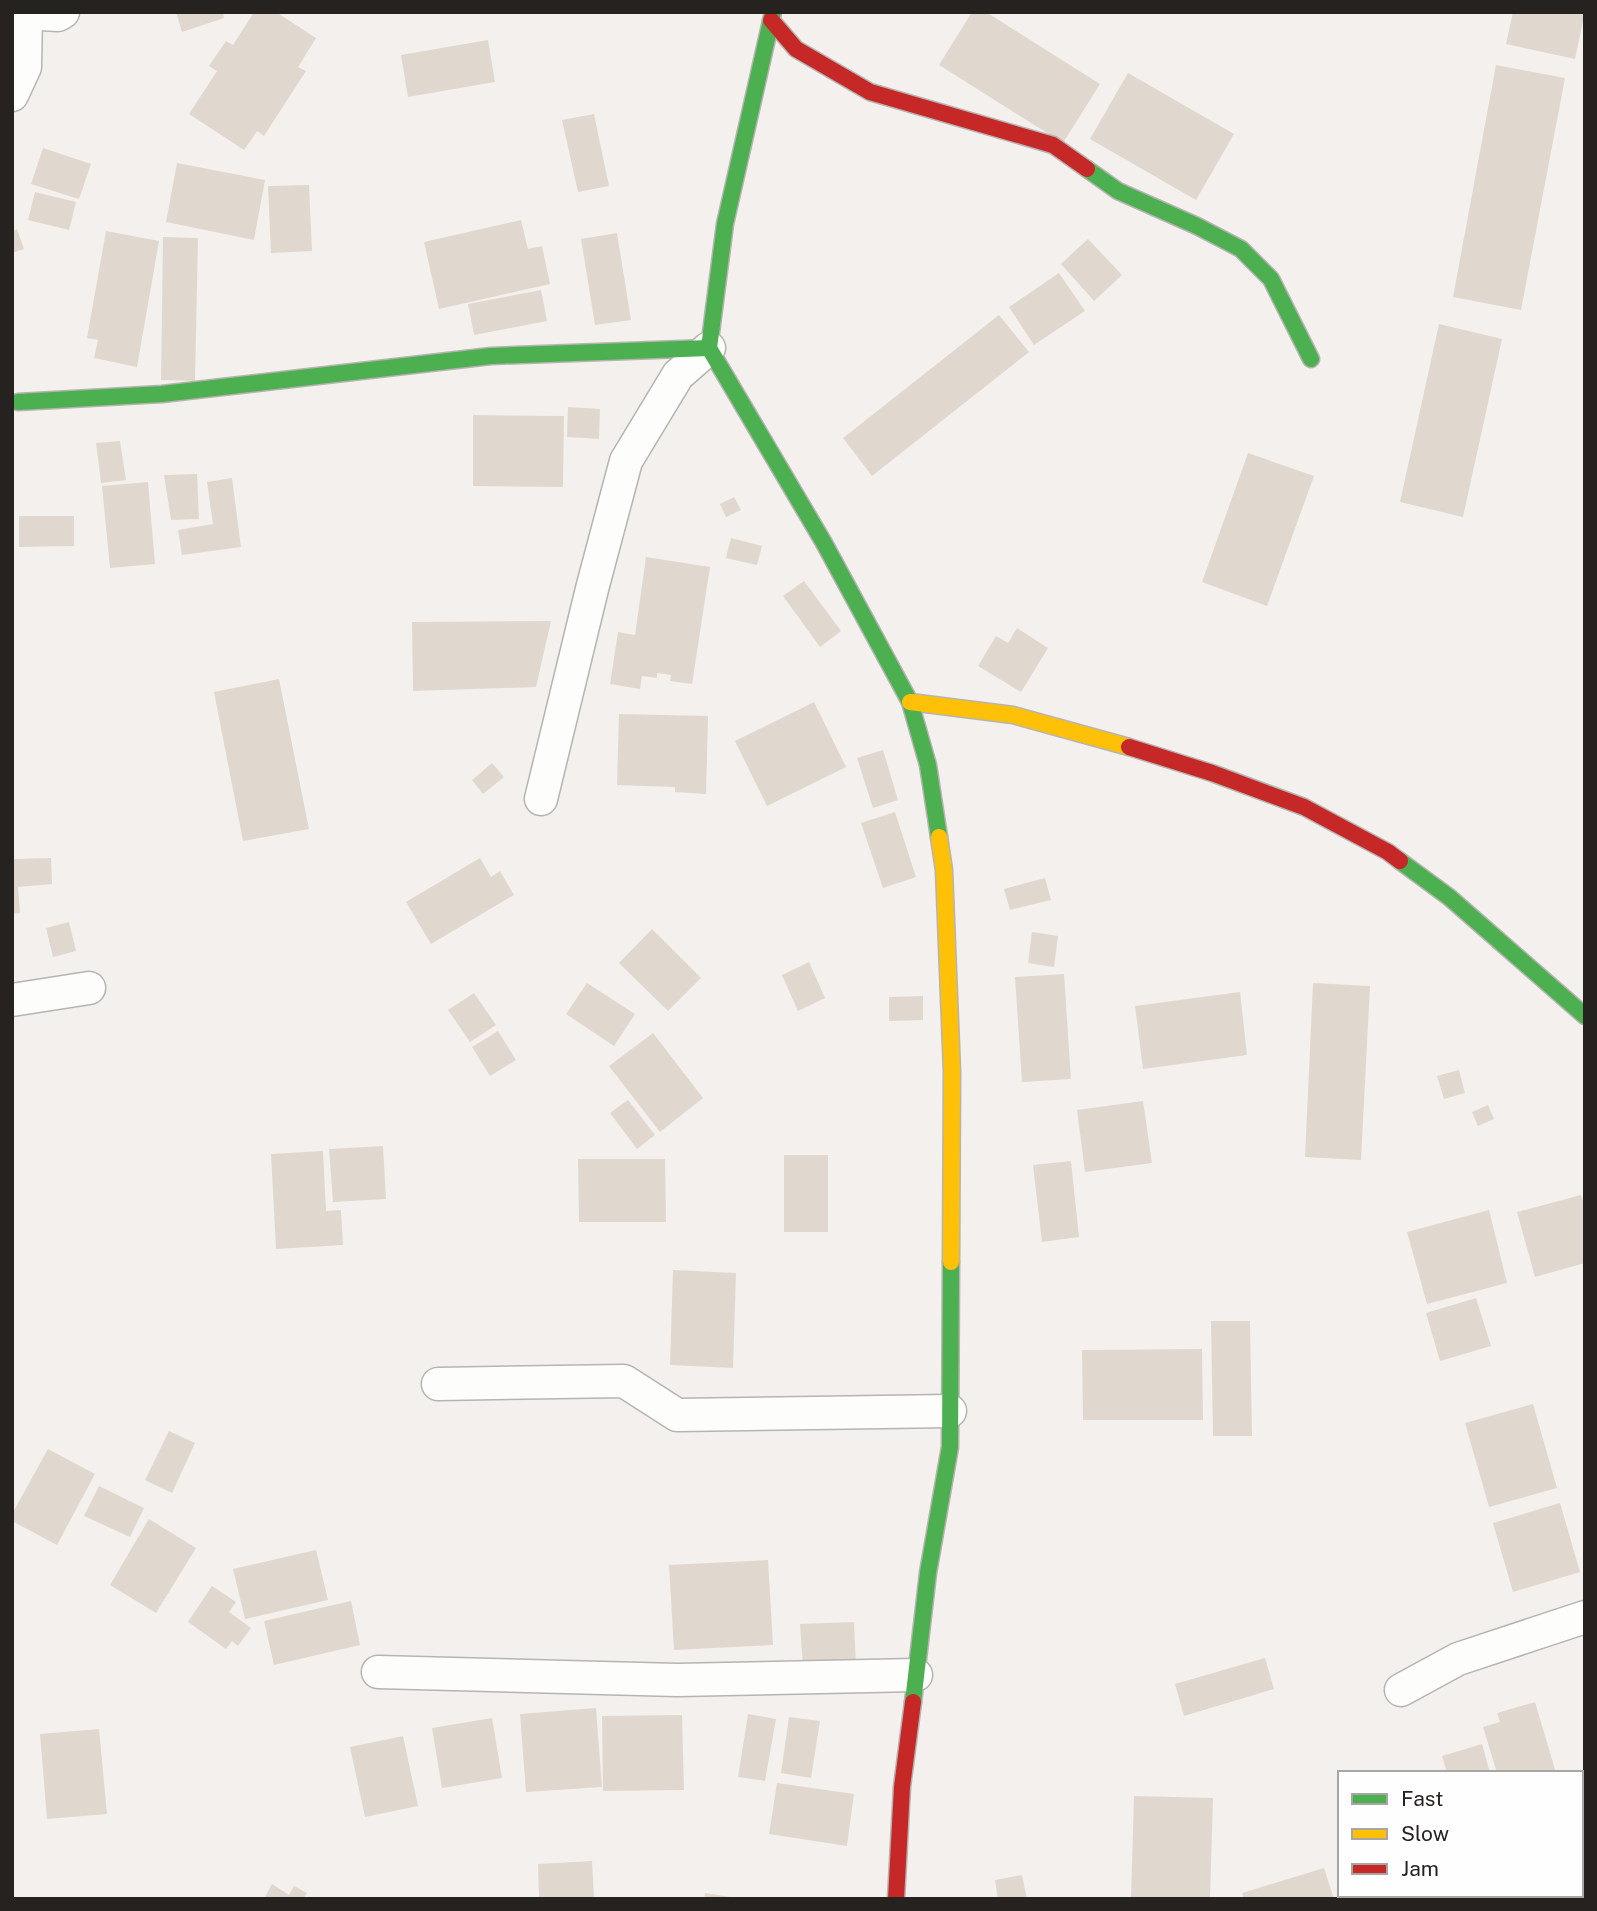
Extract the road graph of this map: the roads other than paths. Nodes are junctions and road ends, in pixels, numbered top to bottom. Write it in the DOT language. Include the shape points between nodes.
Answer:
graph roads {
  1 [pos="63,12"];
  2 [pos="772,16"];
  3 [pos="12,95"];
  4 [pos="709,348"];
  5 [pos="1311,359"];
  6 [pos="18,401"];
  7 [pos="909,702"];
  8 [pos="541,799"];
  9 [pos="89,988"];
  10 [pos="12,1000"];
  11 [pos="1585,1016"];
  12 [pos="439,1384"];
  13 [pos="950,1411"];
  14 [pos="1585,1617"];
  15 [pos="378,1672"];
  16 [pos="916,1675"];
  17 [pos="1401,1690"];
  18 [pos="896,1899"];
  1 -- 3 [label="street" via="26,13 25,67"];
  2 -- 4 [label="street" via="725,224"];
  2 -- 5 [label="street" via="796,49 870,92 1053,145 1118,191 1241,249 1271,279"];
  4 -- 6 [label="street" via="491,355 162,394"];
  4 -- 7 [label="street" via="824,543"];
  4 -- 8 [label="street" via="678,374 626,461"];
  7 -- 11 [label="street" via="1013,715 1087,734 1304,807 1398,859 1449,897"];
  7 -- 13 [label="street" via="928,765 944,870 952,1072"];
  9 -- 10 [label="street"];
  12 -- 13 [label="street" via="624,1381 677,1415"];
  13 -- 16 [label="street" via="950,1447"];
  14 -- 17 [label="street" via="1458,1659"];
  15 -- 16 [label="street" via="677,1680"];
  16 -- 18 [label="street" via="902,1787"];
}
